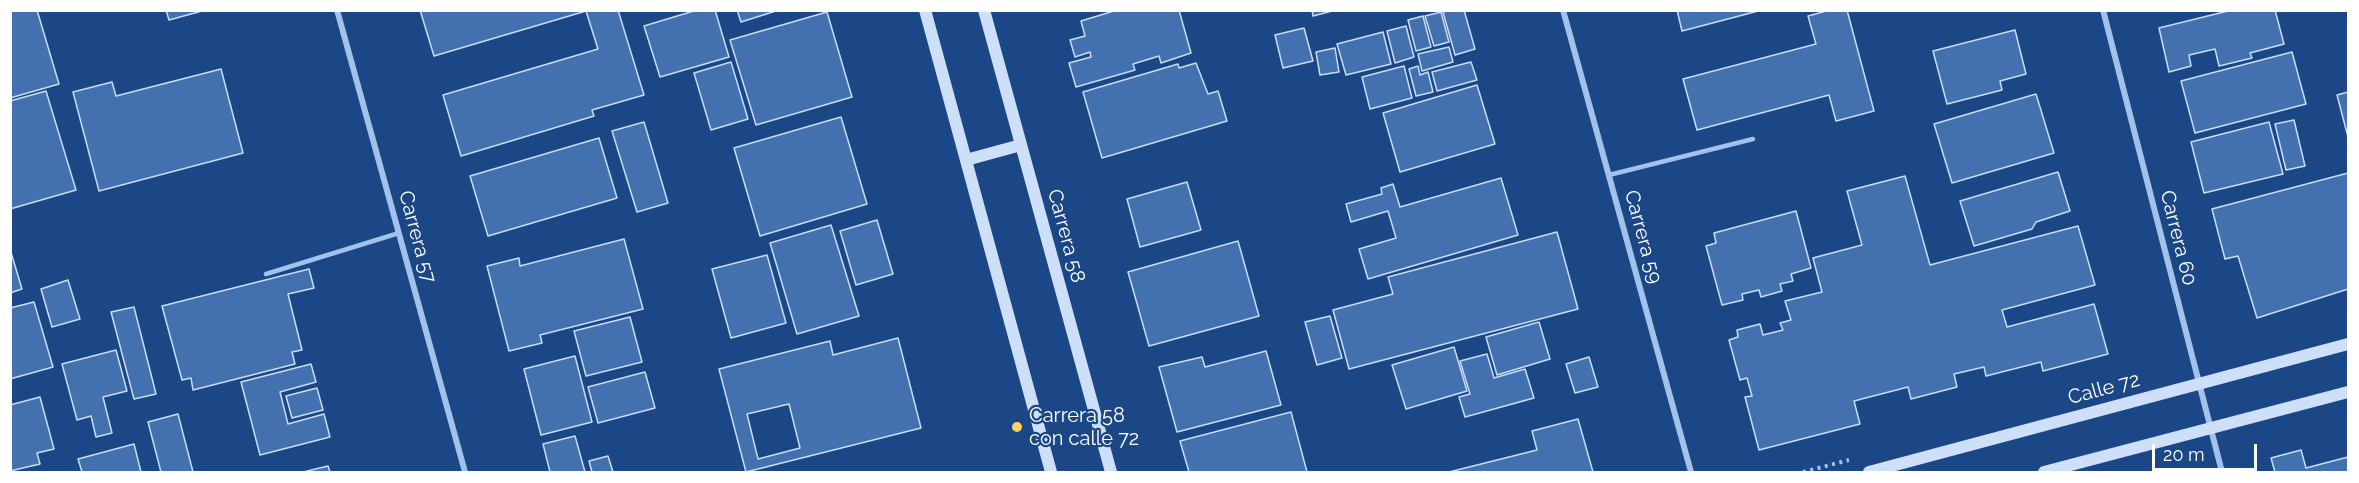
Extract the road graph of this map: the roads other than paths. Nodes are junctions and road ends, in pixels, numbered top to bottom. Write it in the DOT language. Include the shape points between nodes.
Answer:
graph roads {
  1 [pos="337,10"];
  2 [pos="925,10"];
  3 [pos="984,10"];
  4 [pos="1563,10"];
  5 [pos="2103,10"];
  6 [pos="1753,139"];
  7 [pos="1021,145"];
  8 [pos="966,159"];
  9 [pos="1609,175"];
  10 [pos="399,233"];
  11 [pos="266,274"];
  12 [pos="2349,344"];
  13 [pos="2198,384"];
  14 [pos="2349,392"];
  15 [pos="2210,428"];
  16 [pos="465,472"];
  17 [pos="1052,472"];
  18 [pos="1111,472"];
  19 [pos="1691,472"];
  20 [pos="1869,472"];
  21 [pos="2043,472"];
  22 [pos="2222,472"];
  1 -- 10 [label="street, Carrera 57"];
  2 -- 8 [label="street"];
  3 -- 7 [label="street, Carrera 58"];
  4 -- 9 [label="street, Carrera 59"];
  5 -- 13 [label="street, Carrera 60"];
  6 -- 9 [label="lane"];
  7 -- 8 [label="street"];
  7 -- 18 [label="street, Carrera 58"];
  8 -- 17 [label="street"];
  9 -- 19 [label="street, Carrera 59"];
  10 -- 11 [label="lane"];
  10 -- 16 [label="street, Carrera 57"];
  12 -- 13 [label="street, Calle 72"];
  13 -- 15 [label="street, Carrera 60"];
  13 -- 20 [label="street, Calle 72"];
  14 -- 15 [label="street"];
  15 -- 21 [label="street"];
  15 -- 22 [label="street, Carrera 60"];
}
